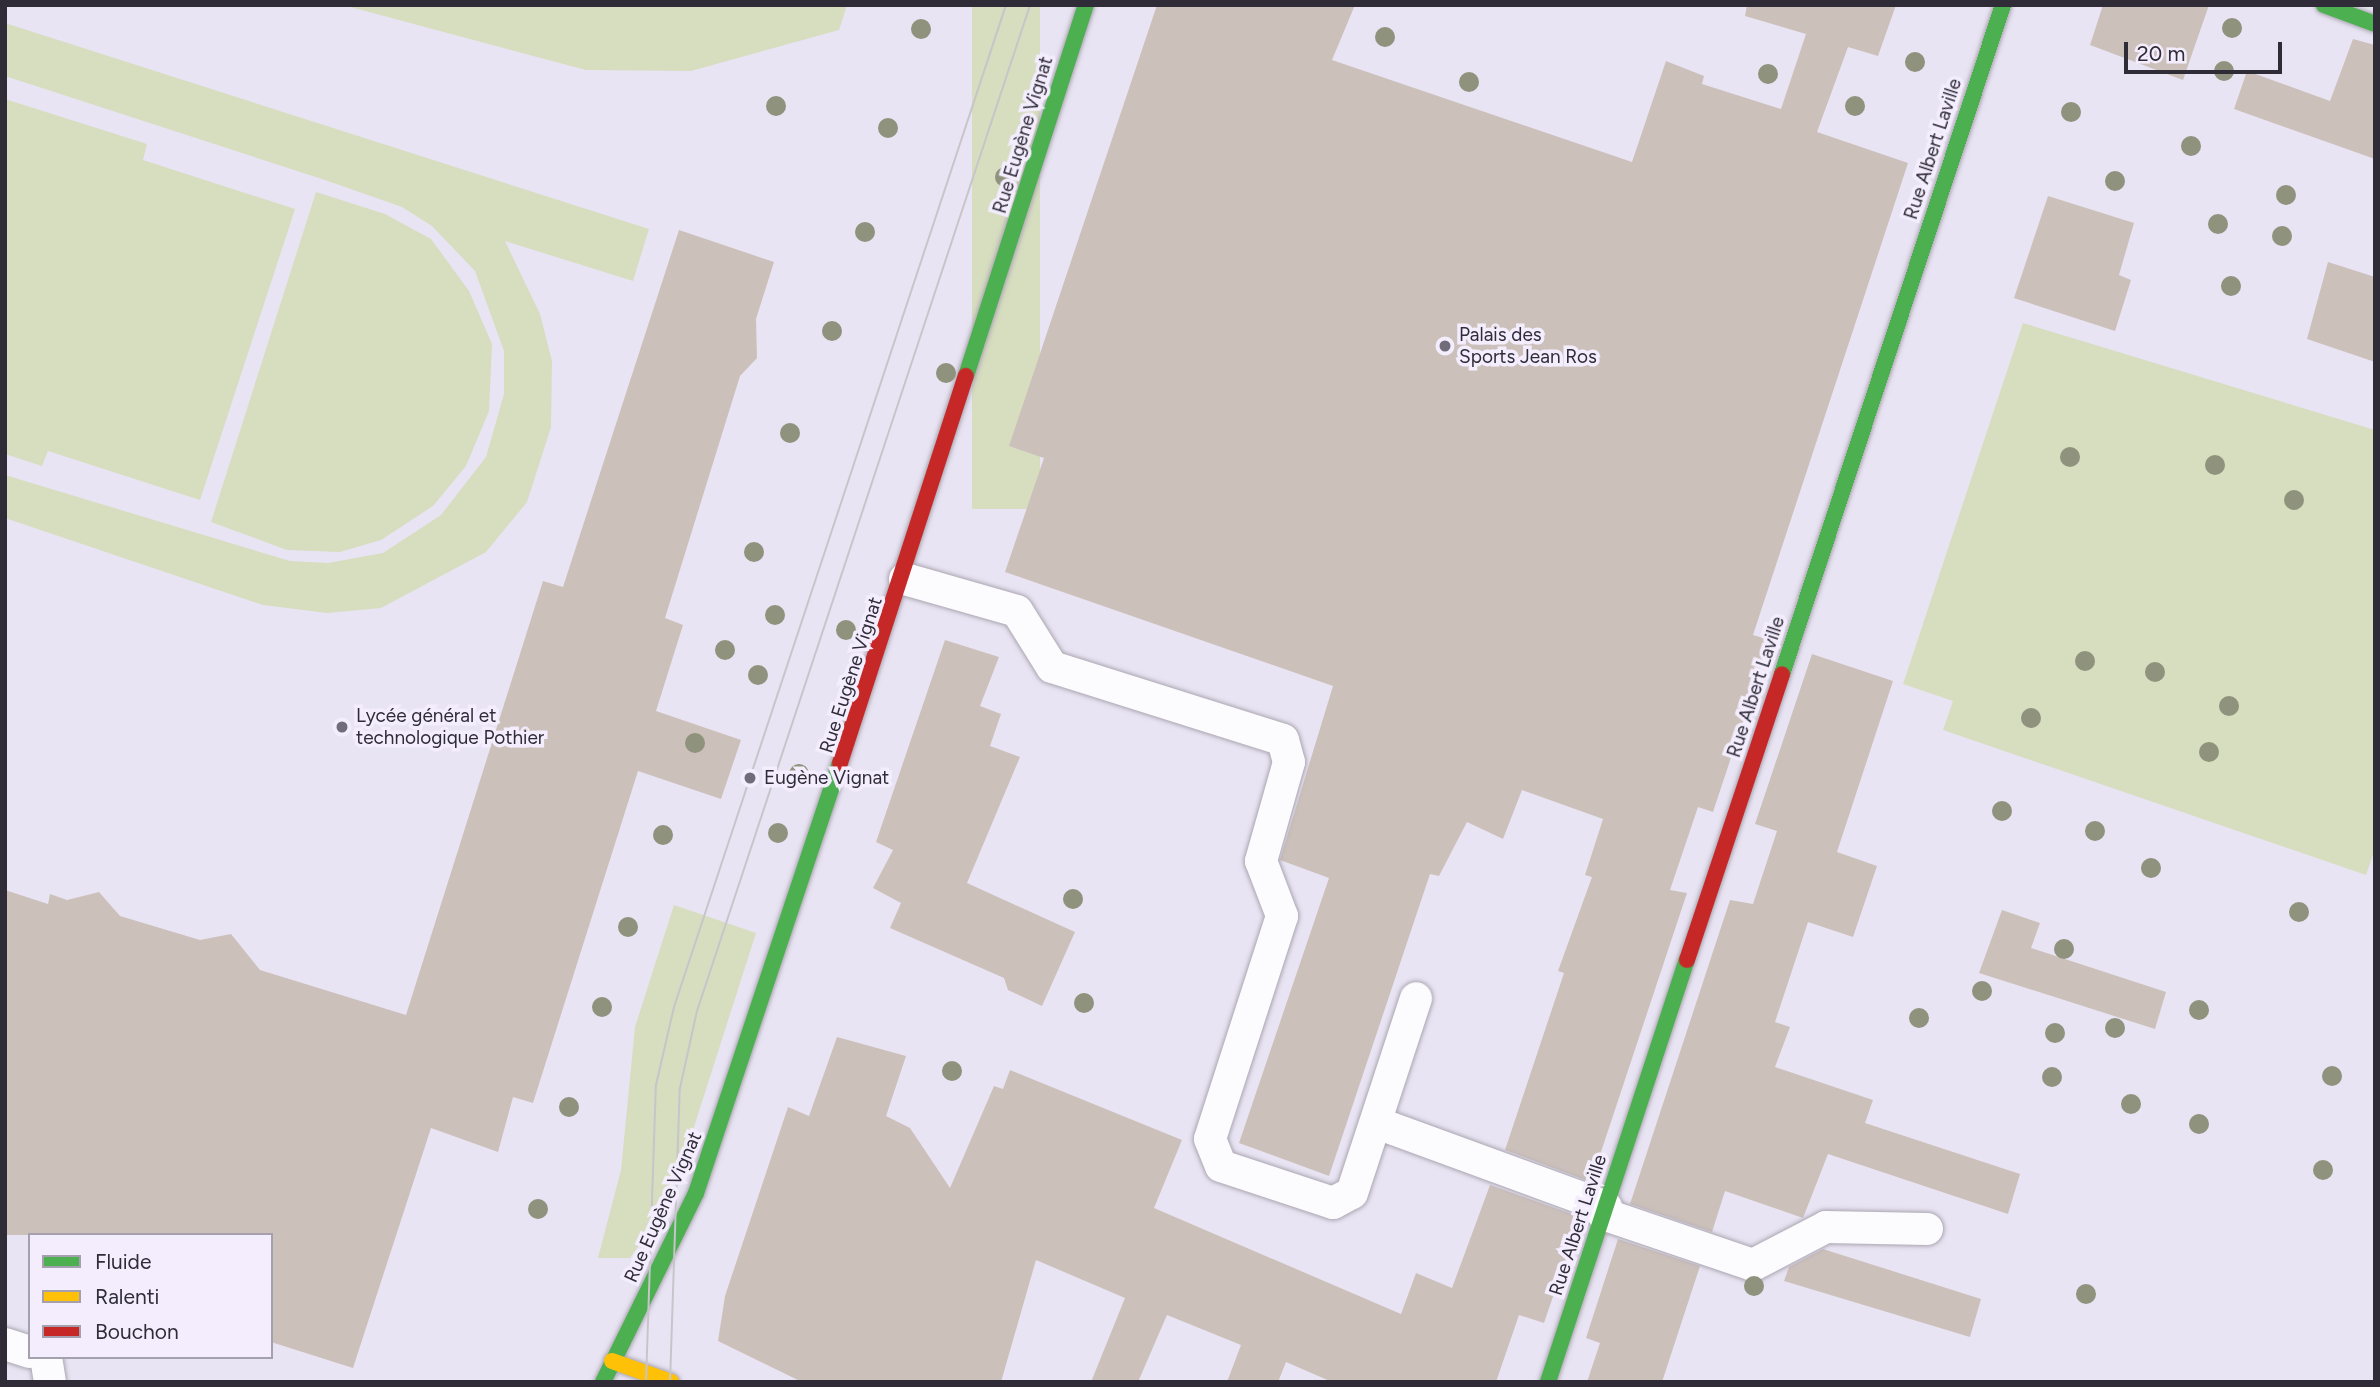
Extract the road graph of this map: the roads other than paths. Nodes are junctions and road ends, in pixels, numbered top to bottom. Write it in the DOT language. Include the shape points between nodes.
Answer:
graph roads {
  1 [pos="1086,5"];
  2 [pos="2003,5"];
  3 [pos="2324,5"];
  4 [pos="2375,24"];
  5 [pos="905,579"];
  6 [pos="1416,998"];
  7 [pos="1377,1123"];
  8 [pos="1604,1211"];
  9 [pos="1927,1229"];
  10 [pos="5,1344"];
  11 [pos="28,1351"];
  12 [pos="46,1359"];
  13 [pos="612,1362"];
  14 [pos="50,1382"];
  15 [pos="603,1382"];
  16 [pos="671,1382"];
  17 [pos="1548,1382"];
  1 -- 5 [label="street, Rue Eugène Vignat"];
  2 -- 8 [label="street, Rue Albert Laville"];
  3 -- 4 [label="street"];
  5 -- 7 [label="lane" via="1017,611 1052,667 1283,740 1289,762 1261,860 1282,916 1210,1139 1221,1166 1333,1203 1352,1193"];
  5 -- 13 [label="street, Rue Eugène Vignat" via="696,1193"];
  6 -- 7 [label="lane"];
  7 -- 8 [label="lane"];
  8 -- 9 [label="lane" via="1753,1265 1826,1227"];
  8 -- 17 [label="street, Rue Albert Laville"];
  10 -- 11 [label="lane"];
  12 -- 14 [label="lane"];
  13 -- 15 [label="street, Rue Eugène Vignat"];
  13 -- 16 [label="street"];
}
